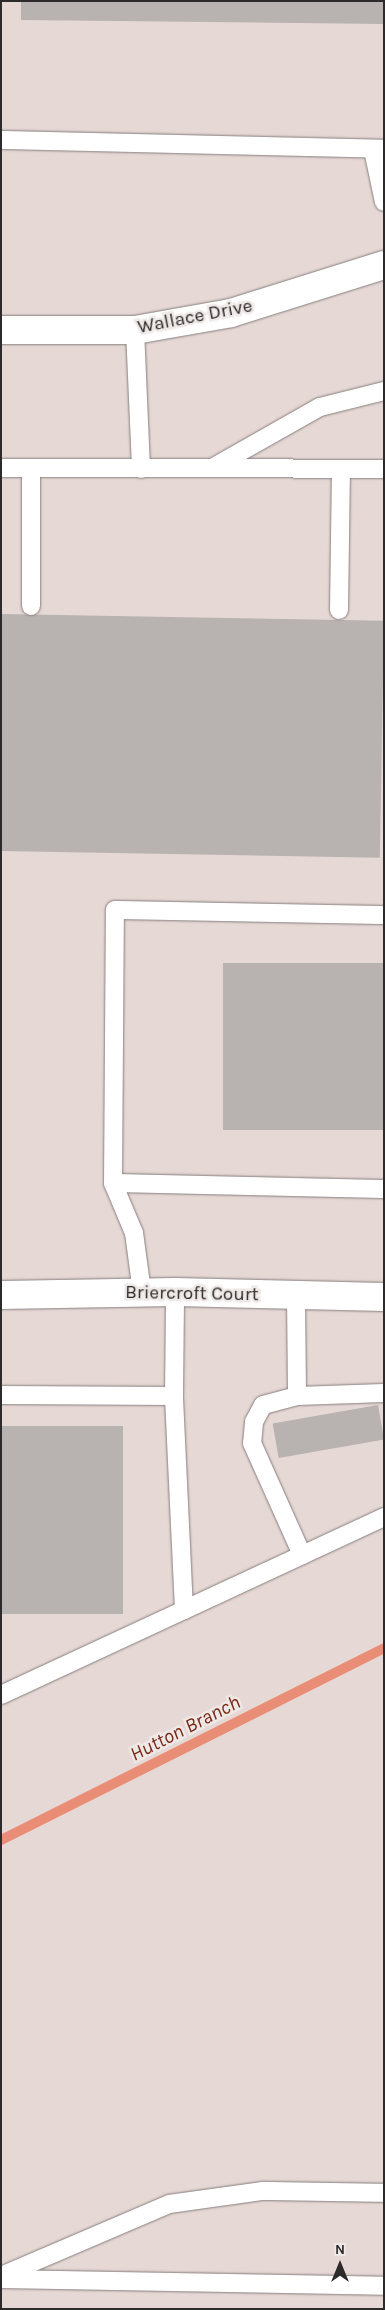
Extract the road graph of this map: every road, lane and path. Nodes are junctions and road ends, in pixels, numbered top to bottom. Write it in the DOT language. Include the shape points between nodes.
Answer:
graph roads {
  1 [pos="1,140"];
  2 [pos="378,149"];
  3 [pos="384,202"];
  4 [pos="384,265"];
  5 [pos="1,330"];
  6 [pos="135,330"];
  7 [pos="384,391"];
  8 [pos="1,468"];
  9 [pos="31,468"];
  10 [pos="141,469"];
  11 [pos="212,469"];
  12 [pos="341,469"];
  13 [pos="384,469"];
  14 [pos="31,606"];
  15 [pos="339,610"];
  16 [pos="384,915"];
  17 [pos="113,1183"];
  18 [pos="384,1188"];
  19 [pos="142,1292"];
  20 [pos="175,1292"];
  21 [pos="1,1295"];
  22 [pos="296,1297"];
  23 [pos="384,1297"];
  24 [pos="384,1393"];
  25 [pos="1,1396"];
  26 [pos="174,1396"];
  27 [pos="297,1396"];
  28 [pos="384,1517"];
  29 [pos="302,1555"];
  30 [pos="184,1610"];
  31 [pos="1,1695"];
  32 [pos="384,2193"];
  33 [pos="1,2278"];
  34 [pos="384,2286"];
  1 -- 2 [label="lane"];
  2 -- 3 [label="lane"];
  4 -- 6 [label="street, Wallace Drive" via="231,313"];
  5 -- 6 [label="street, Wallace Drive"];
  6 -- 10 [label="lane"];
  7 -- 11 [label="lane" via="320,407"];
  8 -- 9 [label="lane"];
  9 -- 10 [label="lane"];
  9 -- 14 [label="lane"];
  10 -- 11 [label="lane"];
  11 -- 12 [label="lane"];
  12 -- 13 [label="lane"];
  12 -- 15 [label="lane"];
  16 -- 17 [label="lane" via="115,910"];
  17 -- 18 [label="lane"];
  17 -- 19 [label="lane" via="134,1233"];
  19 -- 20 [label="street, Briercroft Court"];
  19 -- 21 [label="street, Briercroft Court"];
  20 -- 22 [label="street, Briercroft Court"];
  20 -- 26 [label="lane"];
  22 -- 23 [label="street, Briercroft Court"];
  22 -- 27 [label="lane"];
  24 -- 27 [label="lane"];
  25 -- 26 [label="lane"];
  26 -- 30 [label="lane"];
  27 -- 29 [label="lane" via="262,1405 254,1422 252,1443"];
  28 -- 29 [label="lane"];
  29 -- 30 [label="lane"];
  30 -- 31 [label="lane"];
  32 -- 33 [label="lane" via="262,2191 169,2204"];
  33 -- 34 [label="lane"];
}
